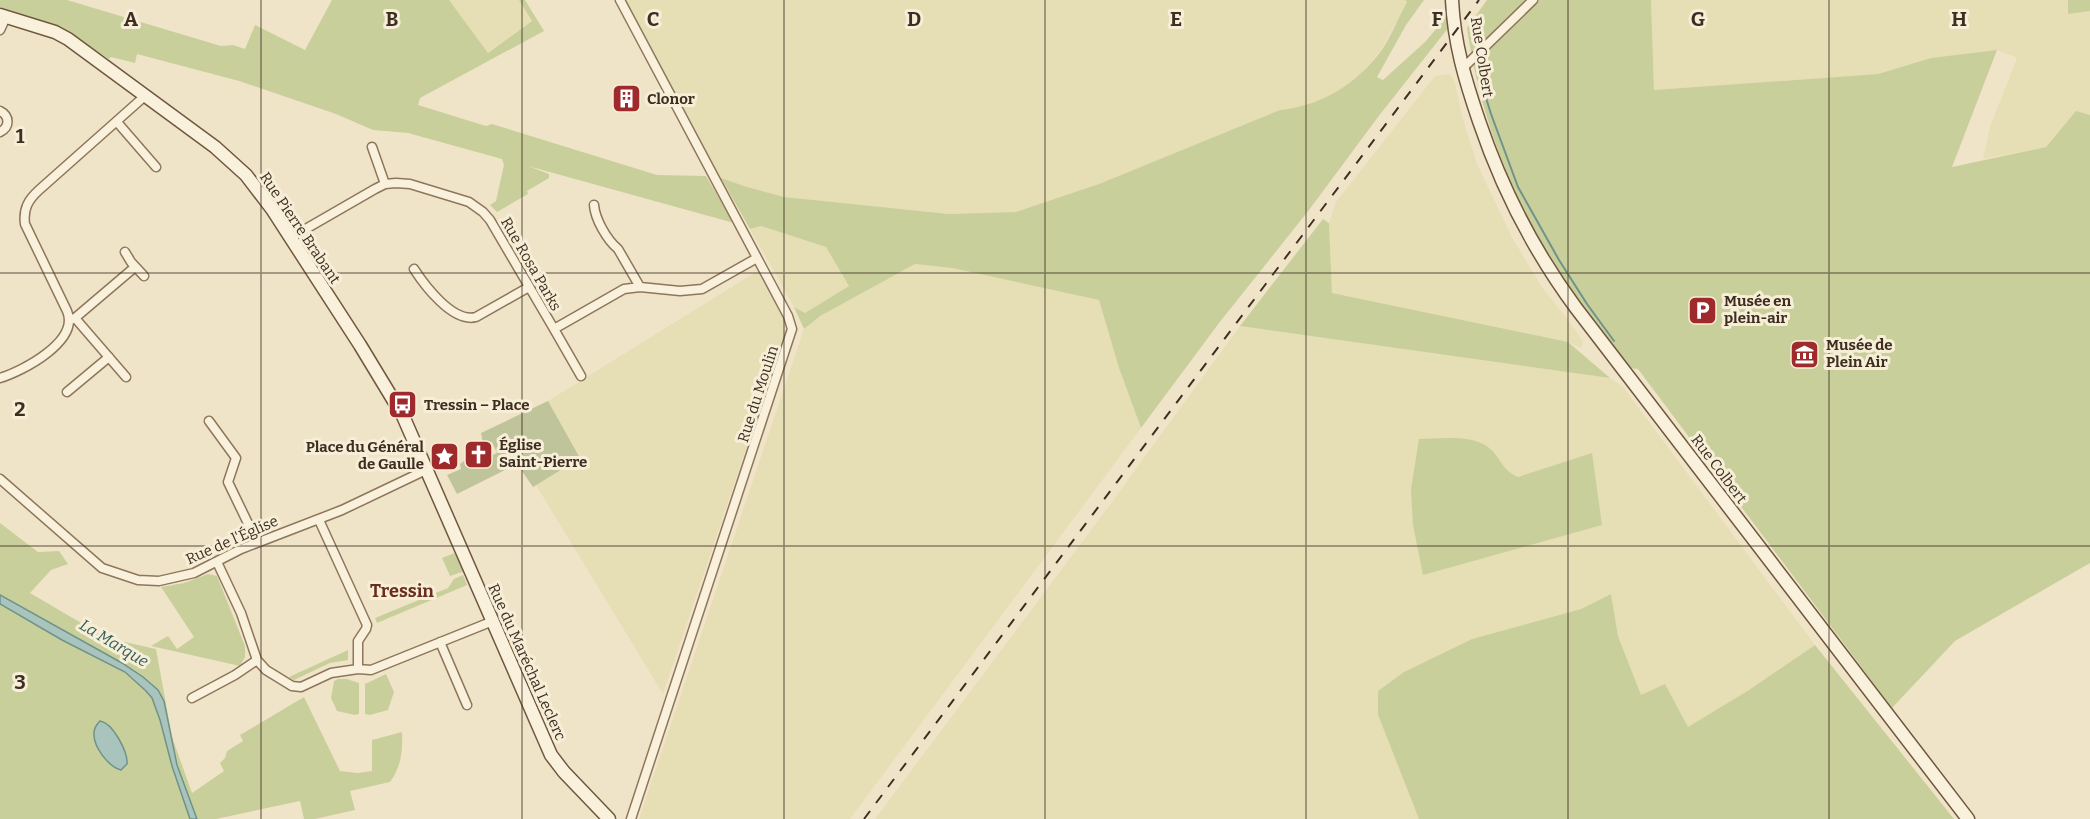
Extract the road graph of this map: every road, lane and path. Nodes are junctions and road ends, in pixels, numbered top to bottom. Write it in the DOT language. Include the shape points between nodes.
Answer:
graph roads {
  1 [pos="620,0"];
  2 [pos="1452,0"];
  3 [pos="1459,0"];
  4 [pos="1533,0"];
  5 [pos="3,16"];
  6 [pos="0,30"];
  7 [pos="1464,67"];
  8 [pos="146,95"];
  9 [pos="0,111"];
  10 [pos="117,122"];
  11 [pos="0,132"];
  12 [pos="372,147"];
  13 [pos="156,167"];
  14 [pos="384,184"];
  15 [pos="594,205"];
  16 [pos="290,238"];
  17 [pos="125,252"];
  18 [pos="758,258"];
  19 [pos="135,267"];
  20 [pos="414,269"];
  21 [pos="144,276"];
  22 [pos="529,287"];
  23 [pos="640,287"];
  24 [pos="72,319"];
  25 [pos="554,329"];
  26 [pos="109,357"];
  27 [pos="580,376"];
  28 [pos="0,377"];
  29 [pos="126,377"];
  30 [pos="67,392"];
  31 [pos="209,422"];
  32 [pos="424,465"];
  33 [pos="0,479"];
  34 [pos="319,520"];
  35 [pos="257,542"];
  36 [pos="217,562"];
  37 [pos="493,621"];
  38 [pos="440,642"];
  39 [pos="257,660"];
  40 [pos="358,669"];
  41 [pos="192,698"];
  42 [pos="467,705"];
  43 [pos="609,819"];
  44 [pos="631,819"];
  45 [pos="1968,819"];
  1 -- 18 [label="street, Rue du Moulin"];
  2 -- 7 [label="main road, Rue Colbert" via="1455,38"];
  3 -- 7 [label="main road, Rue Colbert"];
  4 -- 7 [label="street"];
  5 -- 6 [label="street"];
  5 -- 8 [label="main road, Rue Pierre Brabant" via="62,35"];
  7 -- 45 [label="main road, Rue Colbert" via="1478,119 1511,202 1563,290"];
  8 -- 10 [label="street"];
  8 -- 16 [label="main road, Rue Pierre Brabant" via="240,169"];
  9 -- 11 [label="street" via="8,120"];
  10 -- 13 [label="street"];
  10 -- 24 [label="street" via="33,196 25,212 25,224"];
  12 -- 14 [label="street"];
  14 -- 16 [label="street"];
  14 -- 22 [label="street, Rue Rosa Parks" via="410,184 478,208 490,220"];
  15 -- 23 [label="street" via="595,214"];
  16 -- 32 [label="main road, Rue Pierre Brabant" via="389,392"];
  17 -- 19 [label="street"];
  18 -- 23 [label="street, Rue Rosa Parks" via="702,289"];
  18 -- 44 [label="street, Rue du Moulin" via="788,316 792,333"];
  19 -- 21 [label="street"];
  19 -- 24 [label="street"];
  20 -- 22 [label="street" via="433,296 468,318"];
  22 -- 25 [label="street, Rue Rosa Parks"];
  23 -- 25 [label="street, Rue Rosa Parks" via="619,291"];
  24 -- 26 [label="street"];
  24 -- 28 [label="street" via="58,343 29,365"];
  25 -- 27 [label="street, Rue Rosa Parks"];
  26 -- 29 [label="street"];
  26 -- 30 [label="street"];
  31 -- 35 [label="street" via="236,458 228,482"];
  32 -- 34 [label="street, Rue de l'Église"];
  32 -- 37 [label="main road, Rue du Maréchal Leclerc"];
  33 -- 36 [label="street, Rue de l'Église" via="92,561 113,573 138,580 166,580"];
  34 -- 35 [label="street, Rue de l'Église"];
  34 -- 40 [label="street" via="367,625 358,641"];
  35 -- 36 [label="street, Rue de l'Église"];
  36 -- 39 [label="street"];
  37 -- 38 [label="street"];
  37 -- 43 [label="main road, Rue du Maréchal Leclerc" via="555,762"];
  38 -- 40 [label="street" via="371,670"];
  38 -- 42 [label="street"];
  39 -- 40 [label="street" via="297,687 331,673"];
  39 -- 41 [label="street"];
}
